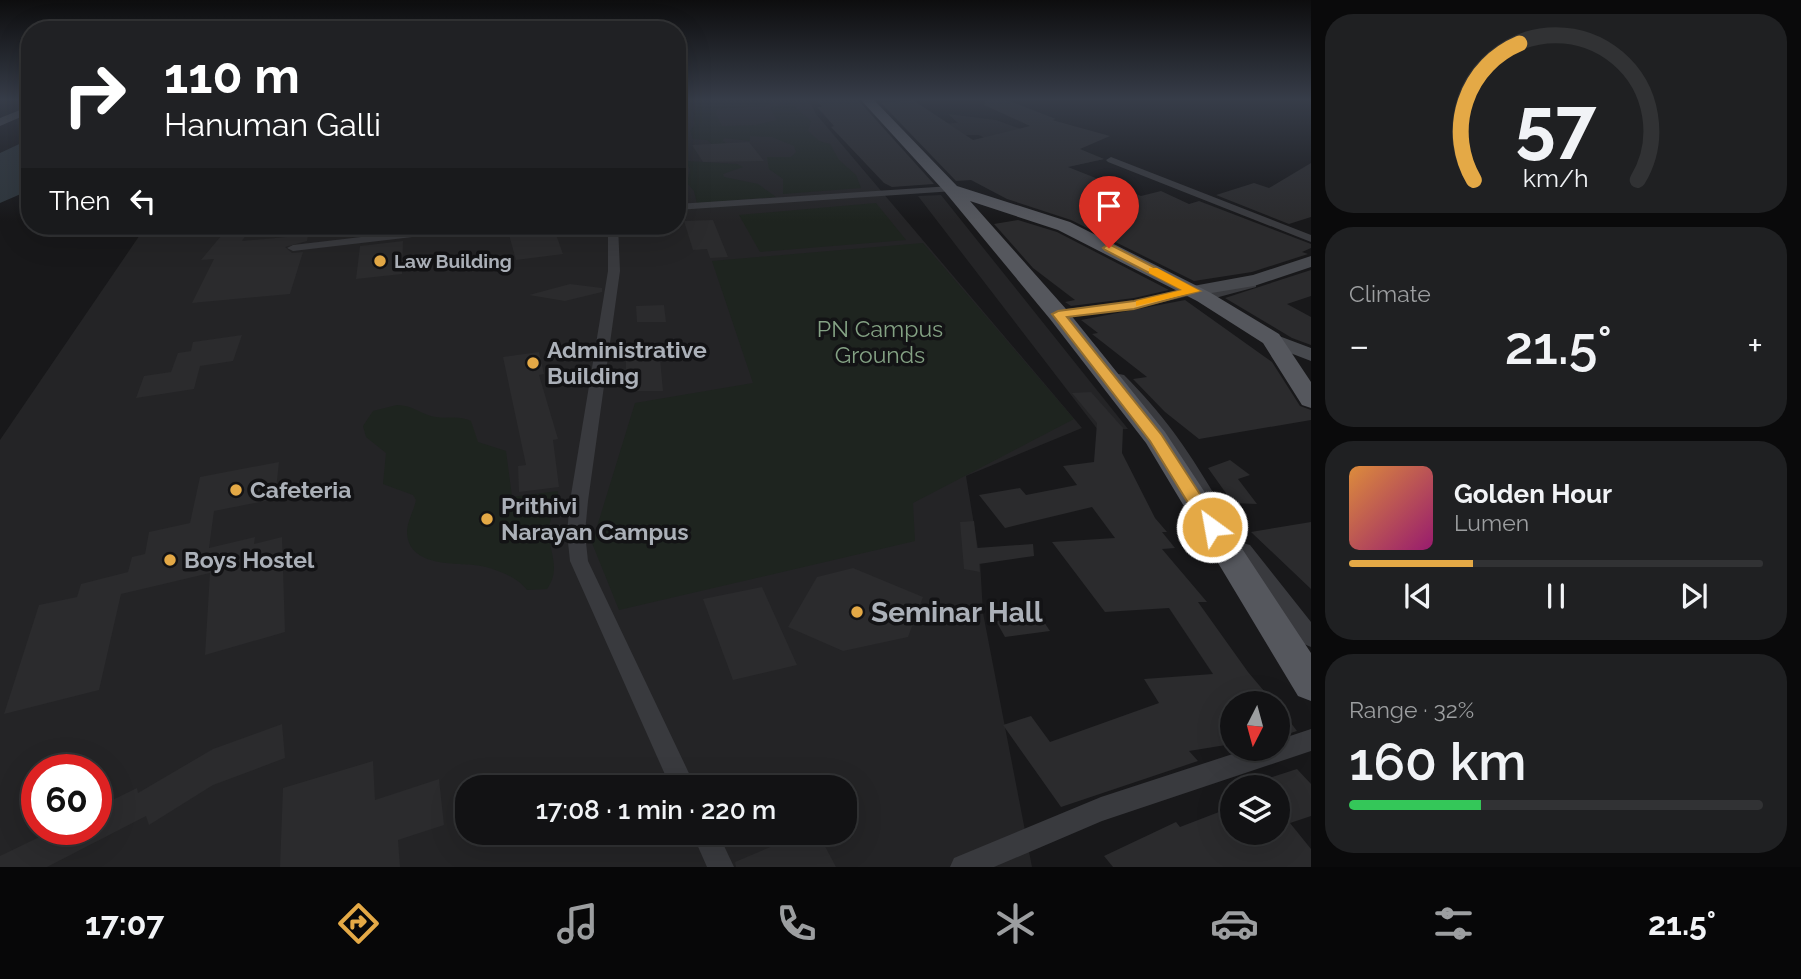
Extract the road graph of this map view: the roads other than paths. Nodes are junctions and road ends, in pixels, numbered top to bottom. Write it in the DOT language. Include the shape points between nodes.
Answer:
graph roads {
  1 [pos="905,140"];
  2 [pos="1111,160"];
  3 [pos="951,189"];
  4 [pos="686,206"];
  5 [pos="404,235"];
  6 [pos="613,235"];
  7 [pos="1311,239"];
  8 [pos="293,248"];
  9 [pos="1311,263"];
  10 [pos="1198,294"];
  11 [pos="1062,314"];
  12 [pos="1271,339"];
  13 [pos="1311,355"];
  14 [pos="1311,400"];
  15 [pos="1311,638"];
  16 [pos="1311,684"];
  17 [pos="1311,740"];
  18 [pos="678,775"];
  19 [pos="711,845"];
  20 [pos="721,867"];
  21 [pos="963,867"];
  1 -- 3 [label="main road"];
  2 -- 7 [label="street"];
  3 -- 4 [label="street"];
  3 -- 10 [label="main road" via="1064,226"];
  3 -- 11 [label="main road"];
  5 -- 8 [label="street"];
  6 -- 18 [label="street" via="614,271 579,500 579,561"];
  9 -- 10 [label="main road" via="1255,283"];
  10 -- 11 [label="street"];
  10 -- 12 [label="main road"];
  11 -- 15 [label="street" via="1176,443 1251,563"];
  11 -- 16 [label="main road" via="1156,438"];
  12 -- 13 [label="main road"];
  12 -- 14 [label="main road"];
  17 -- 21 [label="street" via="1101,809"];
  19 -- 20 [label="street"];
}
